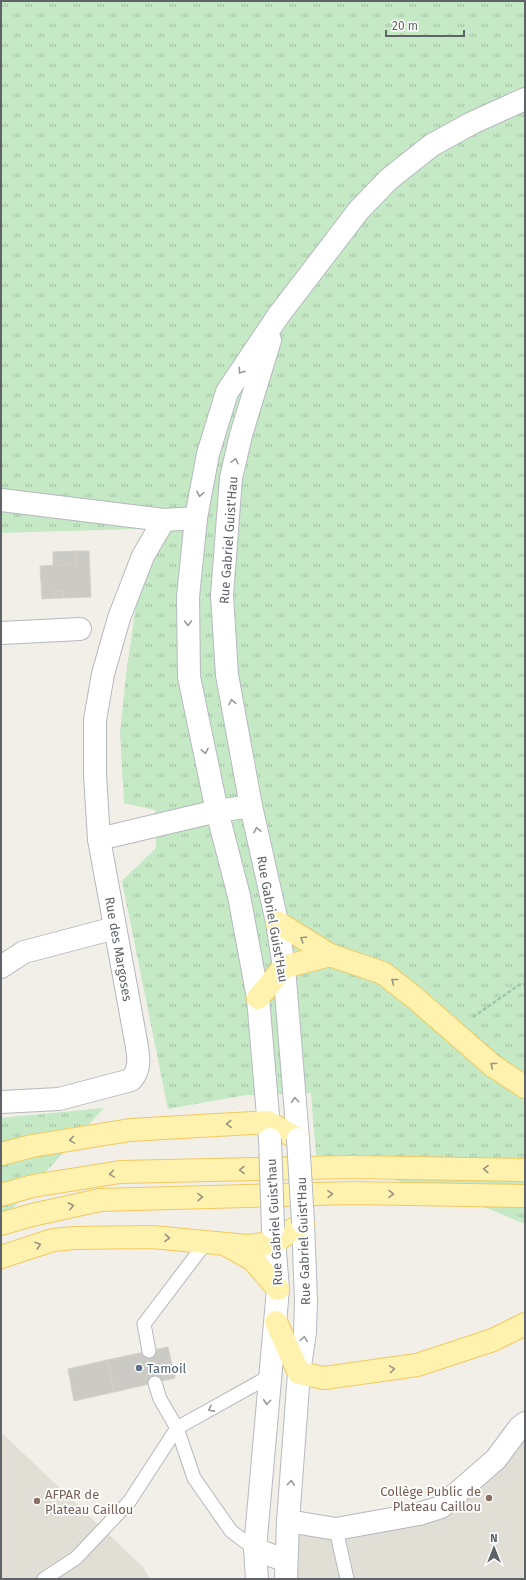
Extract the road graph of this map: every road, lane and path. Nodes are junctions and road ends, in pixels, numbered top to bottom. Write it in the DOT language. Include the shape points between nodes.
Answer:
graph roads {
  1 [pos="525,99"];
  2 [pos="278,316"];
  3 [pos="1,500"];
  4 [pos="196,518"];
  5 [pos="164,520"];
  6 [pos="80,629"];
  7 [pos="1,633"];
  8 [pos="252,806"];
  9 [pos="217,811"];
  10 [pos="99,840"];
  11 [pos="276,922"];
  12 [pos="115,928"];
  13 [pos="330,955"];
  14 [pos="1,967"];
  15 [pos="284,967"];
  16 [pos="525,984"];
  17 [pos="258,998"];
  18 [pos="452,1031"];
  19 [pos="525,1087"];
  20 [pos="1,1102"];
  21 [pos="269,1130"];
  22 [pos="298,1138"];
  23 [pos="1,1154"];
  24 [pos="525,1170"];
  25 [pos="1,1195"];
  26 [pos="525,1196"];
  27 [pos="303,1223"];
  28 [pos="1,1224"];
  29 [pos="273,1236"];
  30 [pos="215,1242"];
  31 [pos="1,1257"];
  32 [pos="278,1289"];
  33 [pos="276,1322"];
  34 [pos="525,1324"];
  35 [pos="149,1351"];
  36 [pos="299,1373"];
  37 [pos="270,1376"];
  38 [pos="156,1383"];
  39 [pos="525,1422"];
  40 [pos="177,1428"];
  41 [pos="288,1521"];
  42 [pos="336,1529"];
  43 [pos="255,1549"];
  44 [pos="289,1573"];
  45 [pos="44,1579"];
  46 [pos="257,1579"];
  47 [pos="347,1579"];
  1 -- 2 [label="main road, Rue Gabriel Guist'Hau" via="472,123 432,146 390,179 359,210"];
  2 -- 4 [label="main road, Rue Gabriel Guist'Hau, one-way" via="227,392 208,454"];
  8 -- 2 [label="main road, Rue Gabriel Guist'Hau, one-way" via="227,675 222,595 231,478 241,435"];
  3 -- 5 [label="main road"];
  4 -- 5 [label="main road"];
  4 -- 9 [label="main road, Rue Gabriel Guist'Hau, one-way" via="188,597 189,677"];
  5 -- 10 [label="main road, Rue des Margoses" via="143,556 119,618 103,674 94,720 94,775"];
  6 -- 7 [label="main road"];
  8 -- 9 [label="main road"];
  11 -- 8 [label="main road, Rue Gabriel Guist'Hau, one-way"];
  9 -- 10 [label="main road"];
  9 -- 17 [label="main road, Rue Gabriel Guist'Hau" via="239,896"];
  10 -- 12 [label="main road, Rue des Margoses"];
  13 -- 11 [label="main road, one-way"];
  11 -- 15 [label="main road, Rue Gabriel Guist'Hau"];
  12 -- 14 [label="main road" via="24,952"];
  12 -- 20 [label="main road, Rue des Margoses" via="137,1048 139,1062 136,1074 131,1080 59,1099"];
  13 -- 15 [label="main road"];
  18 -- 13 [label="main road, one-way" via="383,973"];
  15 -- 17 [label="main road"];
  22 -- 15 [label="main road, Rue Gabriel Guist'Hau, one-way"];
  16 -- 18 [label="path" via="519,985"];
  17 -- 21 [label="main road, Rue Gabriel Guist'Hau"];
  19 -- 18 [label="main road, one-way" via="493,1066"];
  21 -- 22 [label="main road"];
  21 -- 23 [label="main road, one-way" via="130,1130 32,1146"];
  21 -- 29 [label="main road, Rue Gabriel Guist'hau, bridge"];
  22 -- 27 [label="main road, Rue Gabriel Guist'Hau, bridge"];
  24 -- 25 [label="main road, one-way" via="351,1167 120,1172 33,1186"];
  28 -- 26 [label="main road, one-way" via="100,1200 352,1193"];
  27 -- 29 [label="main road"];
  36 -- 27 [label="main road, Rue Gabriel Guist'Hau, one-way" via="305,1332 306,1300"];
  29 -- 30 [label="main road" via="247,1246"];
  29 -- 32 [label="main road, Rue Gabriel Guist'hau"];
  31 -- 30 [label="main road, one-way" via="53,1240 74,1238 146,1237"];
  30 -- 32 [label="main road" via="253,1260"];
  30 -- 35 [label="lane" via="144,1324"];
  32 -- 33 [label="main road, Rue Gabriel Guist'hau"];
  33 -- 36 [label="main road"];
  33 -- 37 [label="main road"];
  36 -- 34 [label="main road, one-way" via="324,1378 417,1365 493,1340"];
  41 -- 36 [label="main road, Rue Gabriel Guist'Hau, one-way"];
  37 -- 40 [label="lane, one-way"];
  37 -- 43 [label="main road, one-way"];
  38 -- 40 [label="lane" via="160,1399"];
  39 -- 42 [label="main road" via="496,1459 441,1507 418,1514"];
  40 -- 43 [label="lane" via="194,1478 231,1531"];
  40 -- 45 [label="lane" via="129,1502 76,1558"];
  41 -- 42 [label="main road"];
  41 -- 44 [label="main road, Rue Gabriel Guist'Hau"];
  42 -- 47 [label="lane"];
  43 -- 44 [label="main road"];
  43 -- 46 [label="main road"];
}
